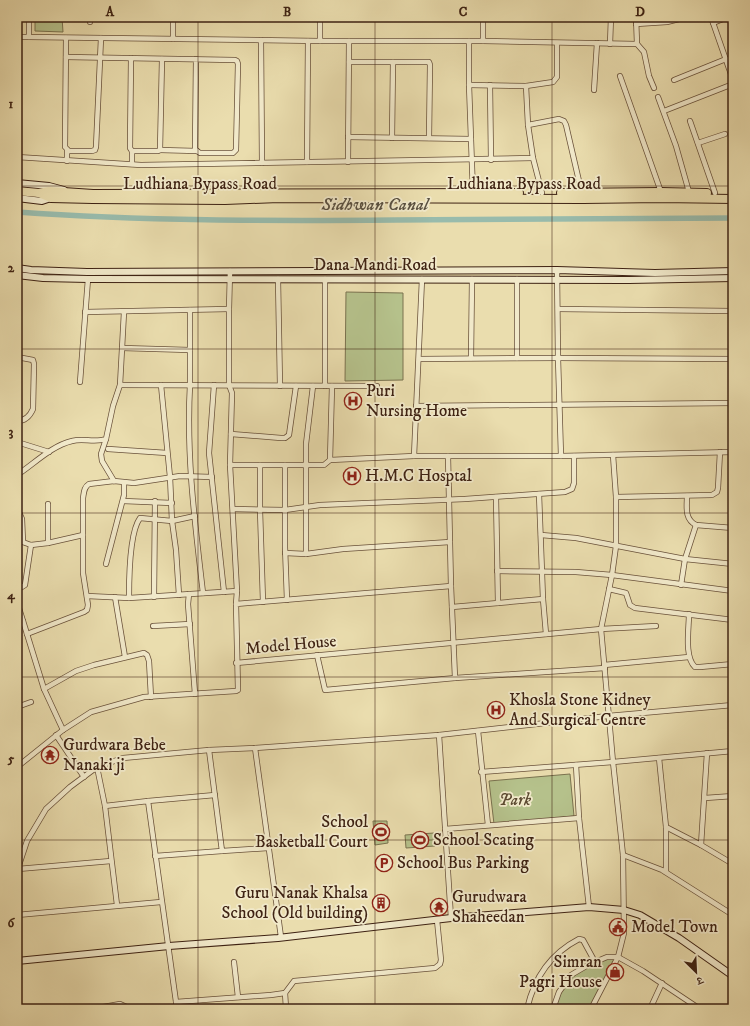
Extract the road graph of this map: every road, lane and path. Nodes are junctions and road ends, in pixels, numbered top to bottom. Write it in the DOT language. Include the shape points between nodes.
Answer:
graph roads {
  1 [pos="29,17"];
  2 [pos="173,17"];
  3 [pos="320,17"];
  4 [pos="483,17"];
  5 [pos="611,17"];
  6 [pos="636,17"];
  7 [pos="687,17"];
  8 [pos="711,17"];
  9 [pos="728,17"];
  10 [pos="713,23"];
  11 [pos="636,24"];
  12 [pos="17,37"];
  13 [pos="29,37"];
  14 [pos="66,38"];
  15 [pos="101,38"];
  16 [pos="173,39"];
  17 [pos="261,40"];
  18 [pos="308,41"];
  19 [pos="320,41"];
  20 [pos="349,41"];
  21 [pos="469,41"];
  22 [pos="483,41"];
  23 [pos="557,43"];
  24 [pos="597,43"];
  25 [pos="610,44"];
  26 [pos="637,44"];
  27 [pos="66,57"];
  28 [pos="99,58"];
  29 [pos="132,58"];
  30 [pos="162,59"];
  31 [pos="196,59"];
  32 [pos="726,59"];
  33 [pos="349,62"];
  34 [pos="393,62"];
  35 [pos="620,76"];
  36 [pos="674,80"];
  37 [pos="733,80"];
  38 [pos="733,84"];
  39 [pos="469,85"];
  40 [pos="490,86"];
  41 [pos="526,86"];
  42 [pos="654,88"];
  43 [pos="594,90"];
  44 [pos="658,97"];
  45 [pos="664,112"];
  46 [pos="690,121"];
  47 [pos="528,125"];
  48 [pos="725,134"];
  49 [pos="348,138"];
  50 [pos="392,138"];
  51 [pos="429,138"];
  52 [pos="471,139"];
  53 [pos="698,143"];
  54 [pos="67,150"];
  55 [pos="160,150"];
  56 [pos="132,151"];
  57 [pos="197,151"];
  58 [pos="17,157"];
  59 [pos="533,158"];
  60 [pos="471,160"];
  61 [pos="491,160"];
  62 [pos="67,161"];
  63 [pos="307,162"];
  64 [pos="348,162"];
  65 [pos="262,163"];
  66 [pos="132,164"];
  67 [pos="17,183"];
  68 [pos="17,191"];
  69 [pos="66,191"];
  70 [pos="661,192"];
  71 [pos="689,192"];
  72 [pos="37,193"];
  73 [pos="473,193"];
  74 [pos="542,193"];
  75 [pos="715,193"];
  76 [pos="582,194"];
  77 [pos="733,194"];
  78 [pos="17,198"];
  79 [pos="51,198"];
  80 [pos="733,199"];
  81 [pos="17,268"];
  82 [pos="557,270"];
  83 [pos="230,271"];
  84 [pos="733,271"];
  85 [pos="17,275"];
  86 [pos="733,278"];
  87 [pos="88,279"];
  88 [pos="229,279"];
  89 [pos="278,279"];
  90 [pos="325,279"];
  91 [pos="422,279"];
  92 [pos="472,279"];
  93 [pos="517,279"];
  94 [pos="557,279"];
  95 [pos="228,309"];
  96 [pos="558,309"];
  97 [pos="190,310"];
  98 [pos="733,311"];
  99 [pos="86,312"];
  100 [pos="124,312"];
  101 [pos="122,348"];
  102 [pos="190,350"];
  103 [pos="17,357"];
  104 [pos="471,358"];
  105 [pos="517,358"];
  106 [pos="558,358"];
  107 [pos="419,359"];
  108 [pos="733,359"];
  109 [pos="80,382"];
  110 [pos="120,385"];
  111 [pos="161,385"];
  112 [pos="190,385"];
  113 [pos="214,385"];
  114 [pos="229,385"];
  115 [pos="280,386"];
  116 [pos="296,386"];
  117 [pos="313,386"];
  118 [pos="325,386"];
  119 [pos="332,386"];
  120 [pos="377,386"];
  121 [pos="733,403"];
  122 [pos="559,405"];
  123 [pos="416,406"];
  124 [pos="17,421"];
  125 [pos="231,434"];
  126 [pos="106,439"];
  127 [pos="17,442"];
  128 [pos="108,449"];
  129 [pos="49,452"];
  130 [pos="720,452"];
  131 [pos="733,452"];
  132 [pos="167,453"];
  133 [pos="613,455"];
  134 [pos="414,456"];
  135 [pos="448,456"];
  136 [pos="561,456"];
  137 [pos="574,456"];
  138 [pos="330,460"];
  139 [pos="230,465"];
  140 [pos="260,465"];
  141 [pos="285,465"];
  142 [pos="306,465"];
  143 [pos="17,476"];
  144 [pos="170,477"];
  145 [pos="190,477"];
  146 [pos="212,477"];
  147 [pos="114,481"];
  148 [pos="124,483"];
  149 [pos="539,494"];
  150 [pos="687,496"];
  151 [pos="496,497"];
  152 [pos="616,497"];
  153 [pos="449,500"];
  154 [pos="123,501"];
  155 [pos="155,501"];
  156 [pos="172,502"];
  157 [pos="48,504"];
  158 [pos="306,507"];
  159 [pos="17,508"];
  160 [pos="233,509"];
  161 [pos="260,510"];
  162 [pos="284,510"];
  163 [pos="195,516"];
  164 [pos="154,518"];
  165 [pos="172,521"];
  166 [pos="696,525"];
  167 [pos="733,528"];
  168 [pos="83,534"];
  169 [pos="540,535"];
  170 [pos="17,540"];
  171 [pos="23,542"];
  172 [pos="450,542"];
  173 [pos="48,543"];
  174 [pos="31,545"];
  175 [pos="616,546"];
  176 [pos="285,553"];
  177 [pos="306,554"];
  178 [pos="685,559"];
  179 [pos="106,564"];
  180 [pos="733,564"];
  181 [pos="497,571"];
  182 [pos="542,572"];
  183 [pos="612,575"];
  184 [pos="681,585"];
  185 [pos="451,586"];
  186 [pos="609,589"];
  187 [pos="17,590"];
  188 [pos="237,591"];
  189 [pos="733,591"];
  190 [pos="224,592"];
  191 [pos="189,594"];
  192 [pos="203,594"];
  193 [pos="179,595"];
  194 [pos="87,596"];
  195 [pos="115,597"];
  196 [pos="154,597"];
  197 [pos="129,598"];
  198 [pos="543,599"];
  199 [pos="287,600"];
  200 [pos="17,602"];
  201 [pos="263,602"];
  202 [pos="498,603"];
  203 [pos="236,604"];
  204 [pos="452,607"];
  205 [pos="690,614"];
  206 [pos="23,620"];
  207 [pos="733,620"];
  208 [pos="17,623"];
  209 [pos="190,624"];
  210 [pos="152,626"];
  211 [pos="656,626"];
  212 [pos="601,629"];
  213 [pos="27,634"];
  214 [pos="546,634"];
  215 [pos="453,643"];
  216 [pos="317,655"];
  217 [pos="125,657"];
  218 [pos="689,657"];
  219 [pos="733,657"];
  220 [pos="236,662"];
  221 [pos="732,664"];
  222 [pos="604,666"];
  223 [pos="455,678"];
  224 [pos="44,689"];
  225 [pos="195,694"];
  226 [pos="151,697"];
  227 [pos="31,702"];
  228 [pos="733,705"];
  229 [pos="17,707"];
  230 [pos="608,716"];
  231 [pos="63,730"];
  232 [pos="478,731"];
  233 [pos="56,735"];
  234 [pos="439,735"];
  235 [pos="255,748"];
  236 [pos="209,750"];
  237 [pos="733,751"];
  238 [pos="707,753"];
  239 [pos="659,758"];
  240 [pos="613,762"];
  241 [pos="576,765"];
  242 [pos="17,767"];
  243 [pos="97,767"];
  244 [pos="481,772"];
  245 [pos="84,777"];
  246 [pos="215,795"];
  247 [pos="733,796"];
  248 [pos="705,798"];
  249 [pos="148,801"];
  250 [pos="105,806"];
  251 [pos="579,818"];
  252 [pos="488,825"];
  253 [pos="666,826"];
  254 [pos="445,829"];
  255 [pos="701,845"];
  256 [pos="268,848"];
  257 [pos="222,851"];
  258 [pos="623,855"];
  259 [pos="155,856"];
  260 [pos="111,861"];
  261 [pos="733,864"];
  262 [pos="17,870"];
  263 [pos="666,872"];
  264 [pos="161,902"];
  265 [pos="116,905"];
  266 [pos="589,907"];
  267 [pos="624,910"];
  268 [pos="17,915"];
  269 [pos="733,915"];
  270 [pos="451,918"];
  271 [pos="437,920"];
  272 [pos="281,937"];
  273 [pos="169,946"];
  274 [pos="618,957"];
  275 [pos="17,961"];
  276 [pos="234,962"];
  277 [pos="595,962"];
  278 [pos="733,976"];
  279 [pos="662,983"];
  280 [pos="285,993"];
  281 [pos="238,997"];
  282 [pos="176,1002"];
  283 [pos="92,1009"];
  284 [pos="131,1009"];
  285 [pos="177,1009"];
  286 [pos="288,1009"];
  287 [pos="527,1009"];
  288 [pos="553,1009"];
  289 [pos="592,1009"];
  290 [pos="650,1009"];
  291 [pos="700,1009"];
  1 -- 13 [label="street"];
  2 -- 16 [label="street"];
  3 -- 19 [label="street"];
  4 -- 22 [label="street"];
  5 -- 25 [label="street"];
  6 -- 11 [label="street"];
  7 -- 11 [label="street" via="667,22"];
  8 -- 10 [label="street"];
  9 -- 10 [label="street"];
  10 -- 32 [label="street"];
  11 -- 26 [label="street"];
  12 -- 13 [label="street"];
  13 -- 14 [label="street"];
  14 -- 15 [label="street"];
  14 -- 27 [label="street"];
  15 -- 16 [label="street"];
  15 -- 28 [label="street"];
  16 -- 17 [label="street"];
  17 -- 18 [label="street"];
  17 -- 65 [label="street"];
  18 -- 19 [label="street"];
  18 -- 63 [label="street"];
  19 -- 20 [label="street"];
  20 -- 21 [label="street"];
  20 -- 33 [label="street"];
  21 -- 22 [label="street"];
  21 -- 39 [label="street"];
  22 -- 23 [label="street"];
  23 -- 24 [label="street"];
  23 -- 41 [label="street" via="556,79 551,83"];
  24 -- 25 [label="street"];
  24 -- 43 [label="street"];
  25 -- 26 [label="street"];
  26 -- 42 [label="street" via="644,52"];
  27 -- 28 [label="street"];
  27 -- 54 [label="street"];
  28 -- 29 [label="street"];
  28 -- 54 [label="street" via="95,150"];
  29 -- 30 [label="street"];
  29 -- 56 [label="street"];
  30 -- 31 [label="street"];
  30 -- 55 [label="street"];
  31 -- 57 [label="street" via="194,142"];
  31 -- 57 [label="street" via="235,60 238,64 236,150 233,153"];
  32 -- 36 [label="street"];
  32 -- 37 [label="street"];
  33 -- 34 [label="street"];
  33 -- 49 [label="street"];
  34 -- 50 [label="street"];
  34 -- 51 [label="street" via="430,63"];
  35 -- 70 [label="street"];
  38 -- 45 [label="street"];
  39 -- 40 [label="street"];
  39 -- 52 [label="street"];
  40 -- 41 [label="street"];
  40 -- 61 [label="street"];
  41 -- 47 [label="street"];
  44 -- 45 [label="street"];
  45 -- 71 [label="street"];
  46 -- 53 [label="street"];
  47 -- 59 [label="street"];
  47 -- 76 [label="street" via="564,120"];
  48 -- 53 [label="street"];
  49 -- 50 [label="street"];
  49 -- 64 [label="street"];
  50 -- 51 [label="street"];
  51 -- 52 [label="street"];
  52 -- 60 [label="street"];
  53 -- 75 [label="street"];
  54 -- 62 [label="street"];
  55 -- 56 [label="street"];
  55 -- 57 [label="street"];
  56 -- 66 [label="street"];
  58 -- 62 [label="street"];
  59 -- 61 [label="street"];
  59 -- 74 [label="street"];
  60 -- 61 [label="street"];
  60 -- 64 [label="street"];
  60 -- 73 [label="street"];
  62 -- 66 [label="street"];
  63 -- 64 [label="street"];
  63 -- 65 [label="street"];
  65 -- 66 [label="street"];
  67 -- 69 [label="street" via="49,186"];
  68 -- 72 [label="highway"];
  69 -- 72 [label="highway, Ludhiana Bypass Road" via="49,190"];
  69 -- 73 [label="highway, Ludhiana Bypass Road" via="93,194"];
  70 -- 71 [label="highway, Ludhiana Bypass Road"];
  70 -- 76 [label="highway, Ludhiana Bypass Road"];
  71 -- 75 [label="highway, Ludhiana Bypass Road"];
  72 -- 79 [label="highway, Ludhiana Bypass Road"];
  73 -- 74 [label="highway, Ludhiana Bypass Road"];
  74 -- 76 [label="highway, Ludhiana Bypass Road"];
  75 -- 77 [label="highway, Ludhiana Bypass Road"];
  78 -- 79 [label="street" via="42,201"];
  79 -- 80 [label="highway, Ludhiana Bypass Road"];
  81 -- 83 [label="street" via="51,271"];
  82 -- 83 [label="street"];
  82 -- 84 [label="street" via="654,273"];
  82 -- 94 [label="street"];
  83 -- 88 [label="street, Model House"];
  85 -- 87 [label="street, Dana Mandi Road"];
  86 -- 94 [label="street, Dana Mandi Road"];
  87 -- 88 [label="street, Dana Mandi Road"];
  87 -- 99 [label="street"];
  88 -- 89 [label="street, Dana Mandi Road"];
  88 -- 95 [label="street, Model House"];
  89 -- 90 [label="street, Dana Mandi Road"];
  89 -- 115 [label="street"];
  90 -- 91 [label="street, Dana Mandi Road"];
  90 -- 118 [label="street"];
  91 -- 92 [label="street, Dana Mandi Road"];
  91 -- 107 [label="street"];
  92 -- 93 [label="street, Dana Mandi Road"];
  92 -- 104 [label="street"];
  93 -- 94 [label="street, Dana Mandi Road"];
  93 -- 105 [label="street"];
  94 -- 96 [label="street"];
  95 -- 97 [label="street"];
  95 -- 114 [label="street, Model House"];
  96 -- 98 [label="street"];
  96 -- 106 [label="street"];
  97 -- 100 [label="street"];
  97 -- 102 [label="street"];
  99 -- 100 [label="street"];
  99 -- 109 [label="street"];
  100 -- 101 [label="street"];
  101 -- 102 [label="street"];
  101 -- 110 [label="street"];
  102 -- 112 [label="street"];
  103 -- 124 [label="street" via="33,360 34,364 32,409 27,418"];
  104 -- 105 [label="street"];
  104 -- 107 [label="street"];
  105 -- 106 [label="street"];
  106 -- 108 [label="street"];
  106 -- 122 [label="street"];
  107 -- 123 [label="street"];
  110 -- 111 [label="street"];
  110 -- 126 [label="street"];
  111 -- 112 [label="street"];
  111 -- 132 [label="street"];
  112 -- 113 [label="street"];
  112 -- 145 [label="street"];
  113 -- 114 [label="street"];
  113 -- 146 [label="street" via="209,453"];
  114 -- 115 [label="street"];
  114 -- 125 [label="street, Model House" via="232,393"];
  115 -- 116 [label="street"];
  116 -- 117 [label="street"];
  116 -- 125 [label="street" via="292,418 286,437"];
  117 -- 118 [label="street"];
  117 -- 142 [label="street"];
  118 -- 119 [label="street"];
  119 -- 120 [label="street"];
  119 -- 138 [label="street"];
  121 -- 122 [label="street"];
  122 -- 123 [label="street"];
  122 -- 136 [label="street"];
  123 -- 134 [label="street"];
  125 -- 139 [label="street, Model House"];
  126 -- 129 [label="street" via="71,441"];
  126 -- 147 [label="street" via="100,454"];
  127 -- 129 [label="street"];
  128 -- 132 [label="street"];
  129 -- 143 [label="street"];
  130 -- 131 [label="street"];
  130 -- 133 [label="street"];
  130 -- 150 [label="street" via="717,492 706,496"];
  132 -- 144 [label="street"];
  133 -- 137 [label="street"];
  133 -- 152 [label="street"];
  134 -- 135 [label="street"];
  134 -- 138 [label="street"];
  135 -- 136 [label="street"];
  135 -- 153 [label="street"];
  136 -- 137 [label="street"];
  137 -- 149 [label="street" via="572,489"];
  138 -- 142 [label="street" via="324,465"];
  139 -- 140 [label="street"];
  139 -- 160 [label="street, Model House"];
  140 -- 141 [label="street"];
  140 -- 161 [label="street"];
  141 -- 142 [label="street"];
  141 -- 162 [label="street"];
  142 -- 158 [label="street"];
  144 -- 145 [label="street"];
  144 -- 148 [label="street"];
  144 -- 156 [label="street"];
  145 -- 146 [label="street"];
  145 -- 163 [label="street"];
  146 -- 190 [label="street"];
  147 -- 148 [label="street"];
  147 -- 168 [label="street" via="86,486"];
  148 -- 154 [label="street"];
  149 -- 151 [label="street"];
  149 -- 169 [label="street"];
  150 -- 152 [label="street"];
  150 -- 166 [label="street" via="688,518"];
  151 -- 153 [label="street"];
  151 -- 181 [label="street"];
  152 -- 175 [label="street"];
  153 -- 158 [label="street"];
  153 -- 172 [label="street"];
  154 -- 155 [label="street"];
  154 -- 179 [label="street"];
  155 -- 156 [label="street"];
  155 -- 164 [label="street"];
  156 -- 165 [label="street"];
  157 -- 173 [label="street"];
  158 -- 162 [label="street"];
  158 -- 177 [label="street"];
  159 -- 171 [label="street" via="22,519"];
  160 -- 161 [label="street"];
  160 -- 188 [label="street, Model House"];
  161 -- 162 [label="street"];
  161 -- 201 [label="street"];
  162 -- 176 [label="street"];
  163 -- 165 [label="street"];
  163 -- 192 [label="street"];
  164 -- 165 [label="street"];
  164 -- 196 [label="street"];
  164 -- 197 [label="street" via="140,518 136,523"];
  165 -- 193 [label="street"];
  166 -- 167 [label="street"];
  166 -- 178 [label="street"];
  168 -- 173 [label="street"];
  168 -- 194 [label="street" via="83,573"];
  169 -- 175 [label="street" via="576,538"];
  169 -- 182 [label="street"];
  170 -- 171 [label="street"];
  171 -- 174 [label="street"];
  172 -- 177 [label="street"];
  172 -- 185 [label="street"];
  173 -- 174 [label="street"];
  174 -- 187 [label="street" via="25,585"];
  175 -- 178 [label="street"];
  175 -- 183 [label="street"];
  176 -- 177 [label="street"];
  176 -- 199 [label="street"];
  178 -- 180 [label="street"];
  178 -- 184 [label="street"];
  181 -- 182 [label="street"];
  181 -- 202 [label="street"];
  182 -- 183 [label="street"];
  182 -- 198 [label="street"];
  183 -- 184 [label="street"];
  183 -- 186 [label="street"];
  184 -- 189 [label="street"];
  185 -- 199 [label="street"];
  185 -- 204 [label="street"];
  186 -- 205 [label="street" via="626,593 630,605 635,608"];
  186 -- 212 [label="street"];
  188 -- 190 [label="street"];
  188 -- 203 [label="street, Model House"];
  190 -- 192 [label="street"];
  191 -- 192 [label="street"];
  191 -- 193 [label="street"];
  191 -- 209 [label="street"];
  193 -- 196 [label="street"];
  194 -- 195 [label="street"];
  194 -- 213 [label="street" via="88,605 84,612"];
  195 -- 197 [label="street"];
  195 -- 217 [label="street"];
  196 -- 197 [label="street"];
  198 -- 202 [label="street"];
  198 -- 214 [label="street"];
  199 -- 201 [label="street"];
  200 -- 206 [label="street"];
  201 -- 203 [label="street"];
  202 -- 204 [label="street"];
  203 -- 220 [label="street, Model House"];
  204 -- 215 [label="street"];
  205 -- 207 [label="street"];
  205 -- 218 [label="street"];
  206 -- 208 [label="street"];
  206 -- 213 [label="street"];
  209 -- 210 [label="street"];
  209 -- 225 [label="street"];
  211 -- 212 [label="street, Model House"];
  212 -- 214 [label="street, Model House"];
  212 -- 222 [label="street"];
  213 -- 224 [label="street"];
  214 -- 215 [label="street, Model House"];
  215 -- 216 [label="street, Model House"];
  215 -- 223 [label="street"];
  216 -- 220 [label="street, Model House"];
  216 -- 223 [label="street" via="325,690"];
  217 -- 224 [label="street" via="76,671"];
  217 -- 226 [label="street" via="147,654"];
  218 -- 221 [label="street" via="695,667"];
  218 -- 222 [label="street"];
  219 -- 221 [label="street"];
  220 -- 225 [label="street" via="238,690"];
  222 -- 223 [label="street"];
  222 -- 230 [label="street"];
  224 -- 231 [label="street"];
  225 -- 226 [label="street"];
  226 -- 231 [label="street" via="92,712"];
  227 -- 229 [label="street"];
  228 -- 230 [label="street"];
  230 -- 232 [label="street"];
  230 -- 240 [label="street"];
  231 -- 233 [label="street"];
  232 -- 234 [label="street"];
  232 -- 244 [label="street"];
  233 -- 242 [label="street"];
  233 -- 245 [label="street"];
  234 -- 235 [label="street"];
  234 -- 254 [label="street"];
  235 -- 236 [label="street"];
  235 -- 256 [label="street"];
  236 -- 243 [label="street" via="123,758"];
  236 -- 246 [label="street"];
  237 -- 238 [label="street"];
  238 -- 239 [label="street"];
  238 -- 248 [label="street"];
  239 -- 240 [label="street"];
  239 -- 253 [label="street"];
  240 -- 241 [label="street"];
  240 -- 258 [label="street"];
  241 -- 244 [label="street"];
  241 -- 251 [label="street"];
  243 -- 245 [label="street"];
  243 -- 250 [label="street"];
  244 -- 252 [label="street"];
  245 -- 262 [label="street" via="46,809 27,841"];
  246 -- 249 [label="street"];
  246 -- 257 [label="street"];
  247 -- 248 [label="street"];
  248 -- 255 [label="street"];
  249 -- 250 [label="street"];
  249 -- 259 [label="street"];
  250 -- 260 [label="street"];
  251 -- 252 [label="street"];
  251 -- 266 [label="street"];
  252 -- 254 [label="street"];
  253 -- 255 [label="street"];
  253 -- 263 [label="street"];
  254 -- 270 [label="street"];
  255 -- 261 [label="street"];
  256 -- 257 [label="street"];
  256 -- 272 [label="street"];
  257 -- 259 [label="street"];
  258 -- 263 [label="street"];
  258 -- 267 [label="street"];
  259 -- 264 [label="street"];
  260 -- 262 [label="street"];
  260 -- 265 [label="street"];
  263 -- 269 [label="street"];
  264 -- 265 [label="street"];
  264 -- 273 [label="street"];
  265 -- 268 [label="street"];
  266 -- 267 [label="street"];
  266 -- 270 [label="street"];
  267 -- 274 [label="street" via="624,933"];
  267 -- 278 [label="street" via="640,915 680,938"];
  270 -- 271 [label="street"];
  271 -- 272 [label="street"];
  271 -- 280 [label="street" via="442,960 435,968 294,980"];
  272 -- 273 [label="street"];
  273 -- 275 [label="street"];
  273 -- 282 [label="street"];
  274 -- 277 [label="street" via="607,957"];
  274 -- 279 [label="street"];
  274 -- 289 [label="street"];
  276 -- 281 [label="street"];
  277 -- 287 [label="street" via="583,940 571,943 556,954 542,972 533,986"];
  277 -- 288 [label="street" via="571,975 559,992"];
  279 -- 290 [label="street"];
  279 -- 291 [label="street"];
  280 -- 281 [label="street"];
  280 -- 286 [label="street"];
  281 -- 282 [label="street"];
  282 -- 285 [label="street"];
  283 -- 284 [label="street" via="120,1004"];
}
